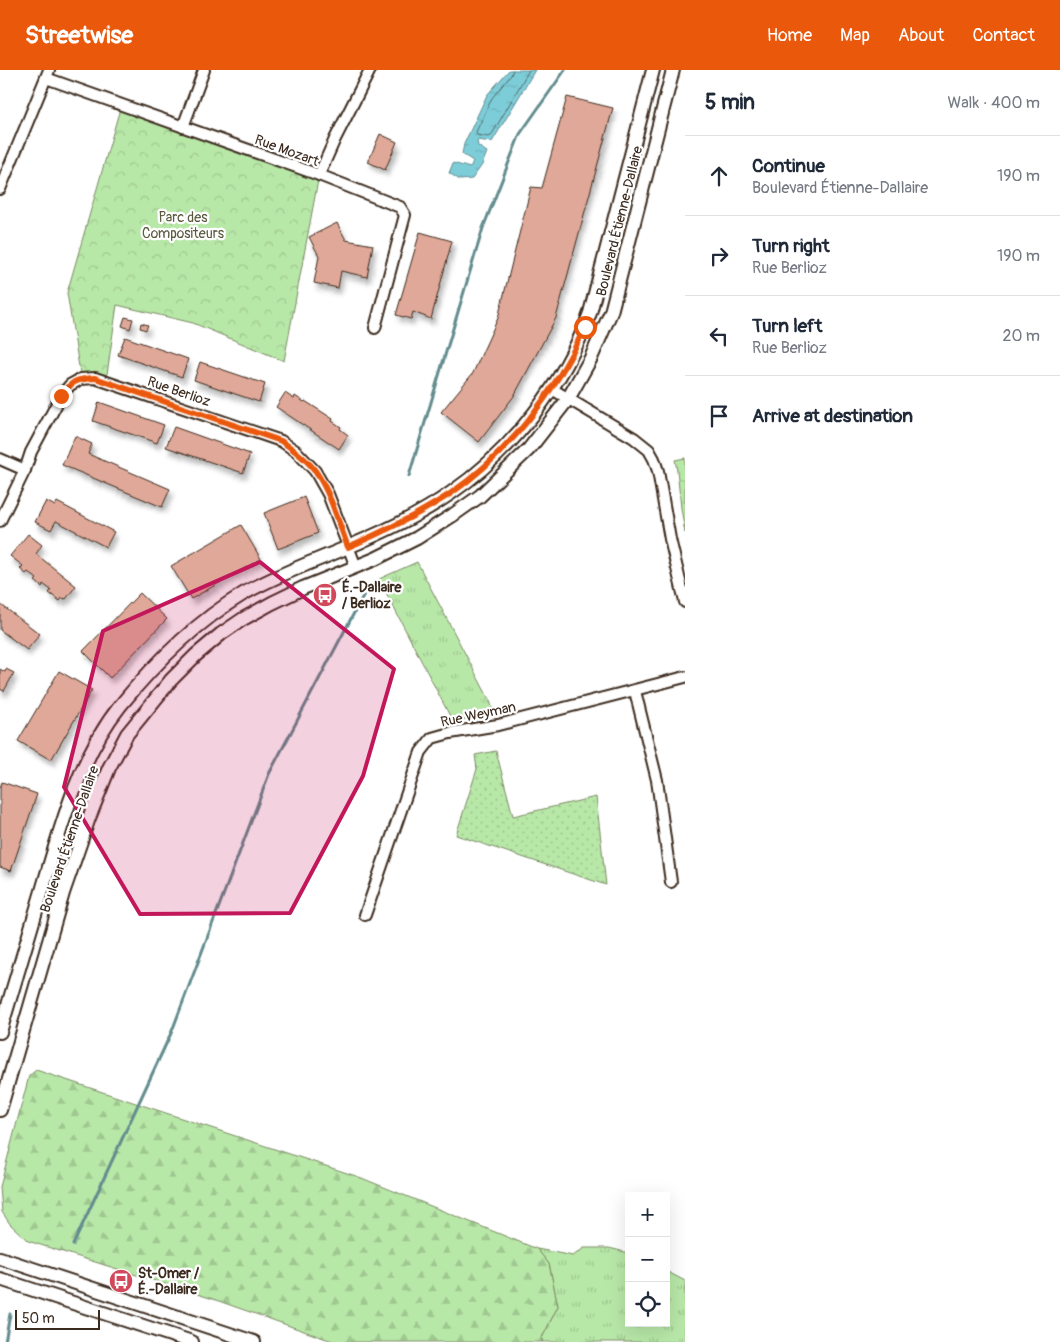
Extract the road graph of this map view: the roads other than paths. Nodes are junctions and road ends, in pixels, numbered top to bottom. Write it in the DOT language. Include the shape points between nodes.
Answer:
graph roads {
  1 [pos="204,70"];
  2 [pos="370,70"];
  3 [pos="653,70"];
  4 [pos="673,70"];
  5 [pos="47,74"];
  6 [pos="183,127"];
  7 [pos="319,175"];
  8 [pos="0,189"];
  9 [pos="375,328"];
  10 [pos="552,389"];
  11 [pos="568,398"];
  12 [pos="0,459"];
  13 [pos="25,470"];
  14 [pos="0,521"];
  15 [pos="348,547"];
  16 [pos="356,567"];
  17 [pos="681,568"];
  18 [pos="685,602"];
  19 [pos="685,677"];
  20 [pos="635,691"];
  21 [pos="671,882"];
  22 [pos="365,915"];
  23 [pos="0,1032"];
  24 [pos="0,1110"];
  25 [pos="0,1258"];
  26 [pos="0,1279"];
  27 [pos="192,1342"];
  28 [pos="254,1342"];
  1 -- 6 [label="street"];
  2 -- 7 [label="street"];
  3 -- 10 [label="street, Boulevard Étienne-Dallaire" via="590,313"];
  4 -- 11 [label="street, Boulevard Étienne-Dallaire" via="612,312 601,339"];
  5 -- 6 [label="street, Rue Mozart"];
  5 -- 8 [label="street"];
  6 -- 7 [label="street, Rue Mozart"];
  7 -- 9 [label="street, Rue Mozart" via="400,207 405,215"];
  10 -- 11 [label="street"];
  10 -- 15 [label="street, Boulevard Étienne-Dallaire" via="514,437 466,482 413,516"];
  11 -- 16 [label="street, Boulevard Étienne-Dallaire" via="529,449 480,496 417,538"];
  11 -- 17 [label="street" via="649,450 658,471 670,539"];
  12 -- 13 [label="street"];
  13 -- 14 [label="street, Rue Berlioz"];
  13 -- 15 [label="street, Rue Berlioz" via="61,396 70,385 81,379 95,378 281,441 316,471"];
  15 -- 16 [label="street, Rue Berlioz"];
  15 -- 23 [label="street, Boulevard Étienne-Dallaire" via="274,577 215,612 164,657 118,709 96,741 77,782"];
  16 -- 24 [label="street, Boulevard Étienne-Dallaire" via="272,603 221,634 170,680 127,734 89,818"];
  17 -- 18 [label="street"];
  19 -- 20 [label="street, Rue Weyman"];
  20 -- 21 [label="street" via="657,780"];
  20 -- 22 [label="street, Rue Weyman" via="432,738 421,752"];
  25 -- 28 [label="street"];
  26 -- 27 [label="street"];
}
